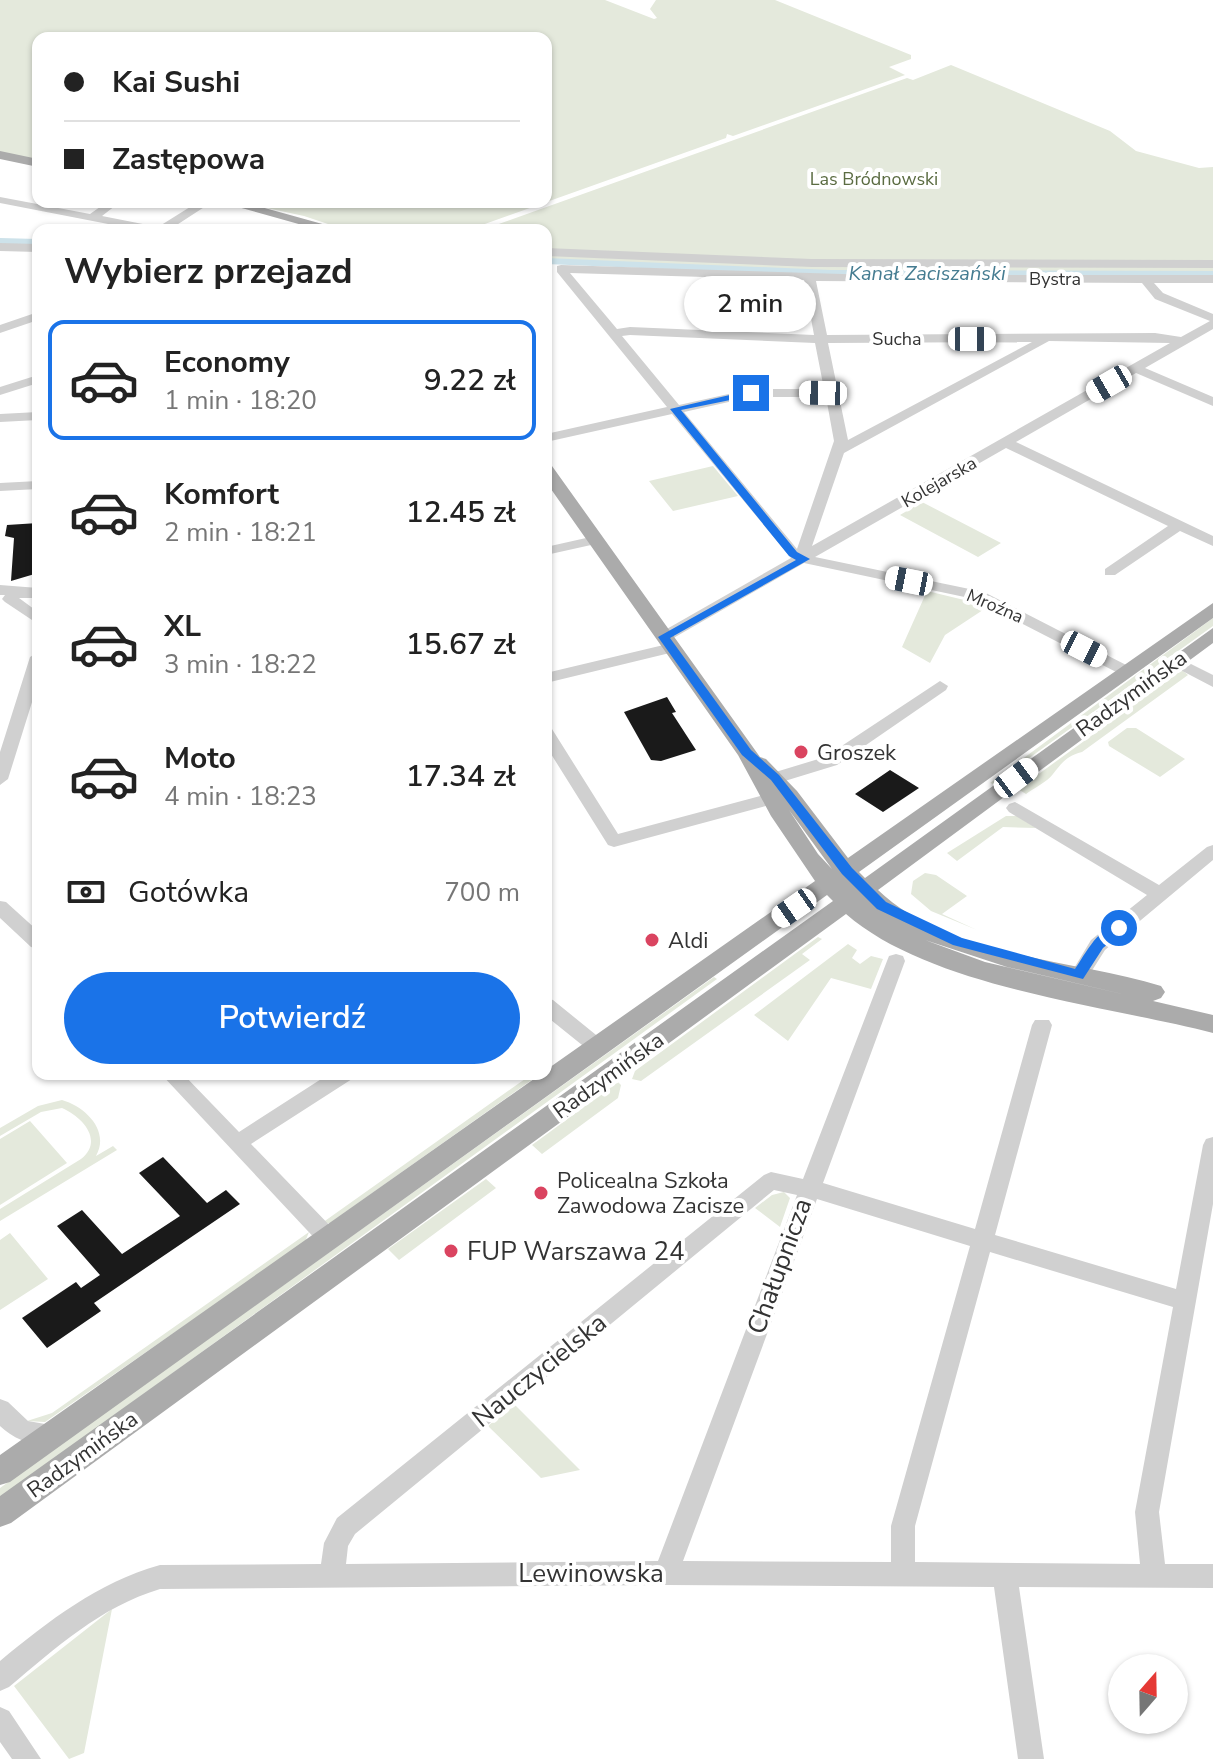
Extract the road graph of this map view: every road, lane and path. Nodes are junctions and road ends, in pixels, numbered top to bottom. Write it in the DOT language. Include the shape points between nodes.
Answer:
graph roads {
  1 [pos="0,155"];
  2 [pos="32,162"];
  3 [pos="32,195"];
  4 [pos="0,200"];
  5 [pos="19,204"];
  6 [pos="32,206"];
  7 [pos="40,208"];
  8 [pos="106,208"];
  9 [pos="198,208"];
  10 [pos="255,208"];
  11 [pos="92,218"];
  12 [pos="126,224"];
  13 [pos="175,224"];
  14 [pos="318,224"];
  15 [pos="0,247"];
  16 [pos="32,248"];
  17 [pos="552,254"];
  18 [pos="573,263"];
  19 [pos="1213,264"];
  20 [pos="841,271"];
  21 [pos="809,277"];
  22 [pos="1145,279"];
  23 [pos="1213,279"];
  24 [pos="32,318"];
  25 [pos="1213,318"];
  26 [pos="1213,324"];
  27 [pos="1,327"];
  28 [pos="612,334"];
  29 [pos="821,339"];
  30 [pos="1046,339"];
  31 [pos="1181,341"];
  32 [pos="1135,368"];
  33 [pos="32,381"];
  34 [pos="0,391"];
  35 [pos="830,393"];
  36 [pos="1213,402"];
  37 [pos="674,409"];
  38 [pos="32,416"];
  39 [pos="0,418"];
  40 [pos="552,437"];
  41 [pos="1007,443"];
  42 [pos="840,450"];
  43 [pos="552,479"];
  44 [pos="32,485"];
  45 [pos="0,487"];
  46 [pos="1178,526"];
  47 [pos="595,540"];
  48 [pos="1213,542"];
  49 [pos="552,550"];
  50 [pos="804,554"];
  51 [pos="1110,572"];
  52 [pos="8,590"];
  53 [pos="32,592"];
  54 [pos="1213,609"];
  55 [pos="32,615"];
  56 [pos="1213,634"];
  57 [pos="668,643"];
  58 [pos="1175,661"];
  59 [pos="1126,671"];
  60 [pos="32,676"];
  61 [pos="552,676"];
  62 [pos="1213,682"];
  63 [pos="940,686"];
  64 [pos="552,743"];
  65 [pos="0,779"];
  66 [pos="773,788"];
  67 [pos="1015,808"];
  68 [pos="1213,851"];
  69 [pos="846,885"];
  70 [pos="1160,894"];
  71 [pos="0,907"];
  72 [pos="32,936"];
  73 [pos="896,961"];
  74 [pos="1079,975"];
  75 [pos="1213,1008"];
  76 [pos="552,1010"];
  77 [pos="1213,1024"];
  78 [pos="1042,1025"];
  79 [pos="599,1048"];
  80 [pos="177,1080"];
  81 [pos="336,1080"];
  82 [pos="239,1142"];
  83 [pos="1213,1145"];
  84 [pos="808,1188"];
  85 [pos="1209,1192"];
  86 [pos="328,1238"];
  87 [pos="981,1240"];
  88 [pos="1186,1302"];
  89 [pos="0,1409"];
  90 [pos="54,1435"];
  91 [pos="0,1472"];
  92 [pos="0,1513"];
  93 [pos="666,1573"];
  94 [pos="332,1574"];
  95 [pos="903,1575"];
  96 [pos="1005,1575"];
  97 [pos="1154,1576"];
  98 [pos="1213,1576"];
  99 [pos="0,1678"];
  100 [pos="0,1720"];
  101 [pos="28,1759"];
  102 [pos="1031,1759"];
  1 -- 2 [label="main road"];
  3 -- 5 [label="street"];
  4 -- 5 [label="street"];
  5 -- 6 [label="street"];
  7 -- 11 [label="street"];
  8 -- 11 [label="street"];
  9 -- 13 [label="street"];
  10 -- 14 [label="main road"];
  11 -- 12 [label="street"];
  15 -- 16 [label="street"];
  17 -- 18 [label="street"];
  18 -- 20 [label="street"];
  18 -- 21 [label="street, Bystra"];
  18 -- 28 [label="street"];
  19 -- 20 [label="street"];
  20 -- 21 [label="street, Bystra"];
  20 -- 22 [label="street, Bystra"];
  21 -- 29 [label="street"];
  22 -- 23 [label="street, Bystra"];
  22 -- 25 [label="street" via="1155,294"];
  24 -- 27 [label="street"];
  26 -- 31 [label="street, Kolejarska"];
  28 -- 29 [label="street, Sucha"];
  28 -- 37 [label="street"];
  29 -- 30 [label="street, Sucha"];
  29 -- 35 [label="street"];
  30 -- 31 [label="street, Sucha"];
  30 -- 42 [label="street"];
  31 -- 32 [label="street, Kolejarska"];
  32 -- 36 [label="street"];
  32 -- 41 [label="street, Kolejarska"];
  33 -- 34 [label="street"];
  35 -- 37 [label="street" via="751,393"];
  35 -- 42 [label="street"];
  37 -- 40 [label="street"];
  37 -- 50 [label="street" via="793,554"];
  38 -- 39 [label="street"];
  41 -- 46 [label="street"];
  41 -- 50 [label="street, Kolejarska"];
  42 -- 50 [label="street"];
  43 -- 47 [label="main road"];
  44 -- 45 [label="street"];
  46 -- 48 [label="street"];
  46 -- 51 [label="street"];
  47 -- 49 [label="street"];
  47 -- 57 [label="main road"];
  50 -- 57 [label="street, Kolejarska"];
  50 -- 59 [label="street, Mroźna" via="979,595"];
  52 -- 53 [label="street"];
  52 -- 55 [label="street" via="10,599"];
  54 -- 59 [label="main road, Radzymińska"];
  56 -- 58 [label="main road, Radzymińska"];
  57 -- 61 [label="street, Kolejarska"];
  57 -- 66 [label="main road"];
  58 -- 62 [label="street"];
  58 -- 69 [label="main road, Radzymińska"];
  59 -- 69 [label="main road, Radzymińska"];
  60 -- 65 [label="street"];
  63 -- 66 [label="street" via="831,761"];
  64 -- 66 [label="street" via="614,841"];
  66 -- 69 [label="main road"];
  67 -- 70 [label="street"];
  68 -- 70 [label="street"];
  69 -- 74 [label="main road" via="948,938"];
  69 -- 77 [label="main road" via="877,924 950,958"];
  69 -- 79 [label="main road, Radzymińska"];
  69 -- 92 [label="main road, Radzymińska"];
  70 -- 74 [label="street" via="1098,945"];
  71 -- 72 [label="street"];
  73 -- 84 [label="street, Chałupnicza"];
  74 -- 75 [label="main road"];
  76 -- 79 [label="street"];
  78 -- 87 [label="street"];
  79 -- 86 [label="main road, Radzymińska"];
  80 -- 82 [label="street"];
  81 -- 82 [label="street"];
  82 -- 86 [label="street"];
  83 -- 85 [label="street"];
  84 -- 87 [label="street"];
  84 -- 93 [label="street, Chałupnicza"];
  84 -- 94 [label="street, Nauczycielska" via="771,1181 346,1526 336,1543"];
  85 -- 88 [label="street"];
  86 -- 90 [label="main road, Radzymińska"];
  87 -- 88 [label="street"];
  87 -- 95 [label="street" via="903,1526"];
  88 -- 97 [label="street" via="1147,1512"];
  89 -- 90 [label="street" via="12,1426"];
  90 -- 91 [label="main road, Radzymińska"];
  93 -- 94 [label="street, Lewinowska"];
  93 -- 95 [label="street, Lewinowska"];
  94 -- 99 [label="street, Lewinowska" via="195,1575 130,1584 93,1605"];
  95 -- 96 [label="street, Lewinowska"];
  96 -- 97 [label="street, Lewinowska"];
  96 -- 102 [label="street"];
  97 -- 98 [label="street, Lewinowska"];
  100 -- 101 [label="street"];
}
